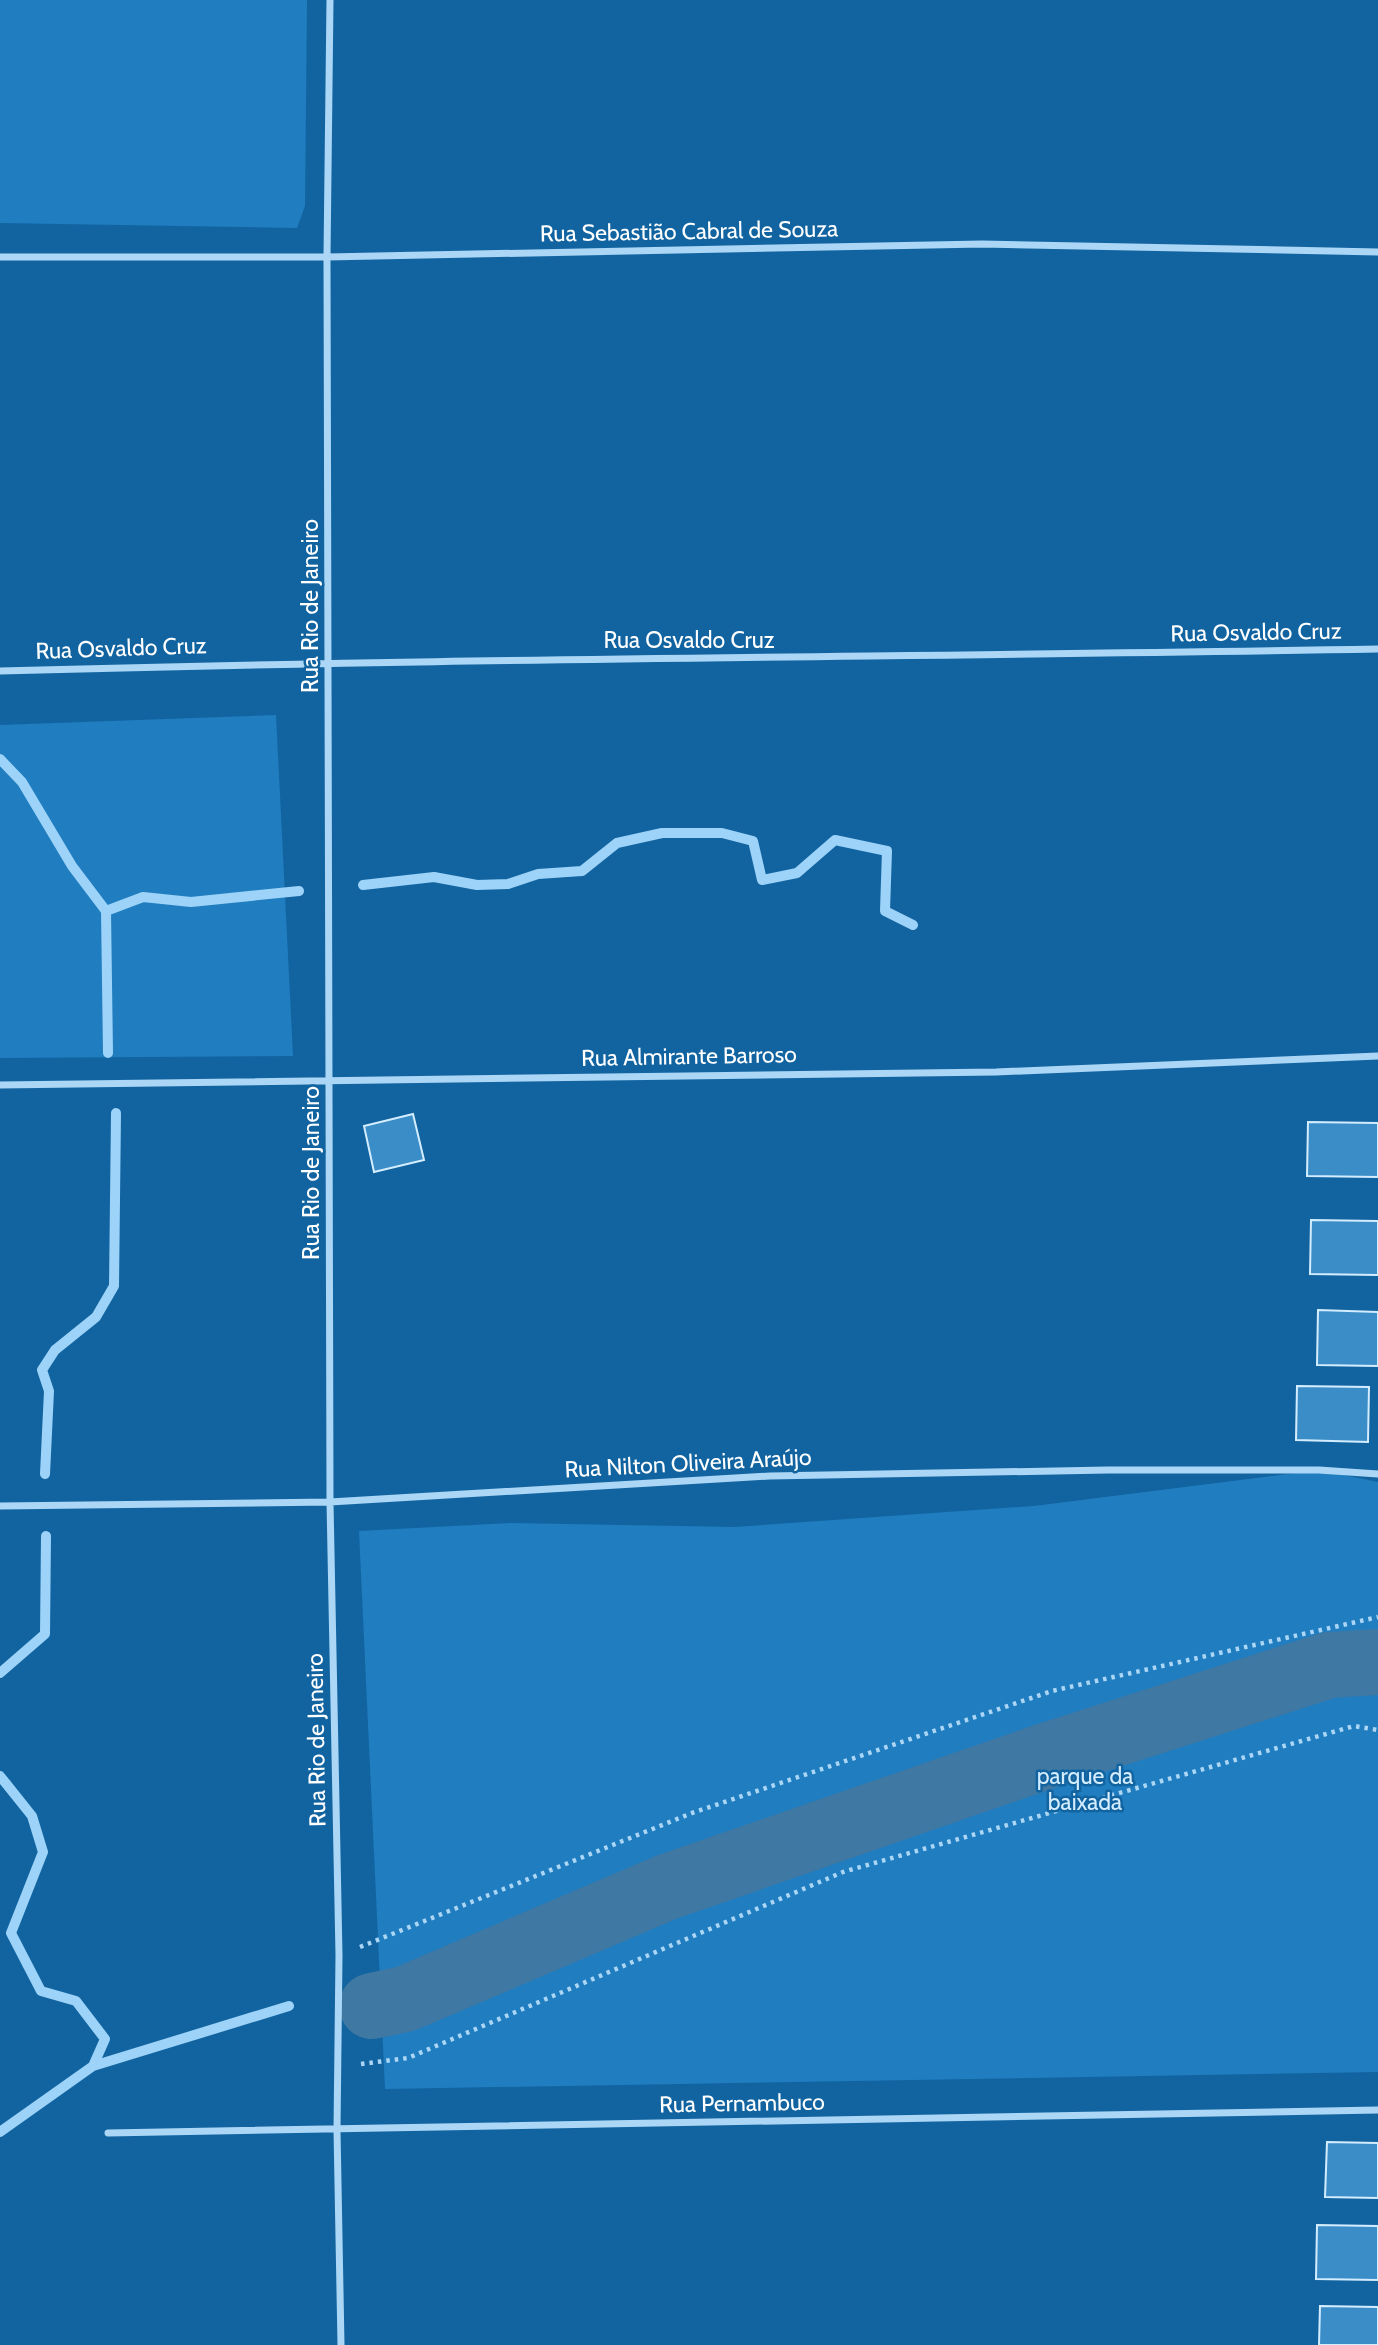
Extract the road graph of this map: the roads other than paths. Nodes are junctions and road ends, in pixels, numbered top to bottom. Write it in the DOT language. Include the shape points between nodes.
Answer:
graph roads {
  1 [pos="330,0"];
  2 [pos="1378,252"];
  3 [pos="0,257"];
  4 [pos="327,257"];
  5 [pos="1378,649"];
  6 [pos="329,661"];
  7 [pos="0,671"];
  8 [pos="1378,1056"];
  9 [pos="331,1080"];
  10 [pos="0,1085"];
  11 [pos="1378,1474"];
  12 [pos="330,1502"];
  13 [pos="0,1506"];
  14 [pos="1378,2110"];
  15 [pos="337,2130"];
  16 [pos="108,2133"];
  17 [pos="341,2345"];
  1 -- 4 [label="street, Rua Rio de Janeiro"];
  2 -- 4 [label="street, Rua Sebastião Cabral de Souza" via="982,244"];
  3 -- 4 [label="street, Rua Sebastião Cabral de Souza"];
  4 -- 6 [label="street, Rua Rio de Janeiro"];
  5 -- 6 [label="street, Rua Osvaldo Cruz" via="816,659"];
  6 -- 7 [label="street, Rua Osvaldo Cruz"];
  6 -- 9 [label="street, Rua Rio de Janeiro"];
  8 -- 9 [label="street, Rua Almirante Barroso" via="996,1072"];
  9 -- 10 [label="street, Rua Almirante Barroso"];
  9 -- 12 [label="street, Rua Rio de Janeiro"];
  11 -- 12 [label="street, Rua Nilton Oliveira Araújo" via="1108,1470 770,1476"];
  12 -- 13 [label="street, Rua Nilton Oliveira Araújo"];
  12 -- 15 [label="street, Rua Rio de Janeiro" via="339,1955"];
  14 -- 15 [label="street, Rua Pernambuco"];
  15 -- 16 [label="street, Rua Pernambuco"];
  15 -- 17 [label="street, Rua Rio de Janeiro"];
}
